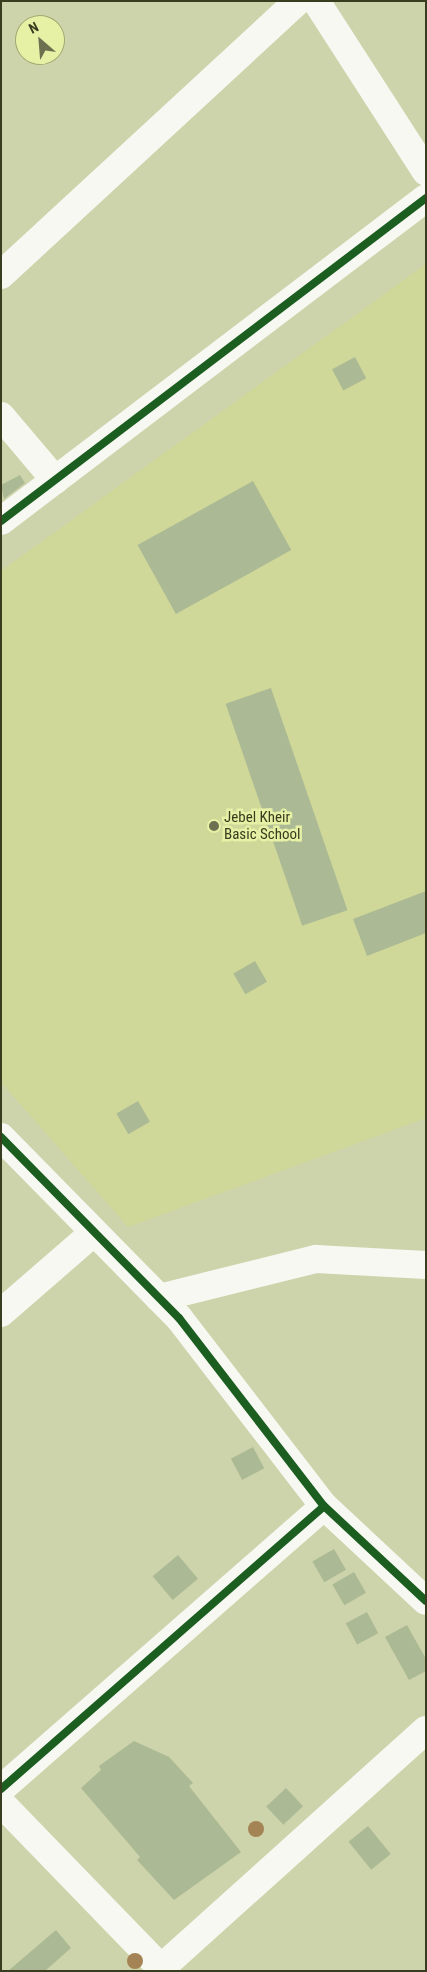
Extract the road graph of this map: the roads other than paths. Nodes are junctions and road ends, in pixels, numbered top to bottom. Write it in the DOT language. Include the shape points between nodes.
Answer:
graph roads {
  1 [pos="298,1"];
  2 [pos="316,1"];
  3 [pos="426,172"];
  4 [pos="426,198"];
  5 [pos="1,275"];
  6 [pos="1,416"];
  7 [pos="55,480"];
  8 [pos="1,522"];
  9 [pos="1,1137"];
  10 [pos="93,1233"];
  11 [pos="426,1265"];
  12 [pos="159,1298"];
  13 [pos="1,1313"];
  14 [pos="324,1506"];
  15 [pos="426,1601"];
  16 [pos="426,1730"];
  17 [pos="1,1789"];
  18 [pos="1,1803"];
  19 [pos="161,1970"];
  1 -- 5 [label="street"];
  2 -- 3 [label="street"];
  4 -- 7 [label="street"];
  6 -- 7 [label="street"];
  7 -- 8 [label="street"];
  9 -- 10 [label="street"];
  10 -- 12 [label="street"];
  10 -- 13 [label="street"];
  11 -- 12 [label="street" via="316,1260"];
  12 -- 14 [label="street" via="179,1318"];
  14 -- 15 [label="street"];
  14 -- 17 [label="street"];
  16 -- 19 [label="street"];
  18 -- 19 [label="street"];
}
